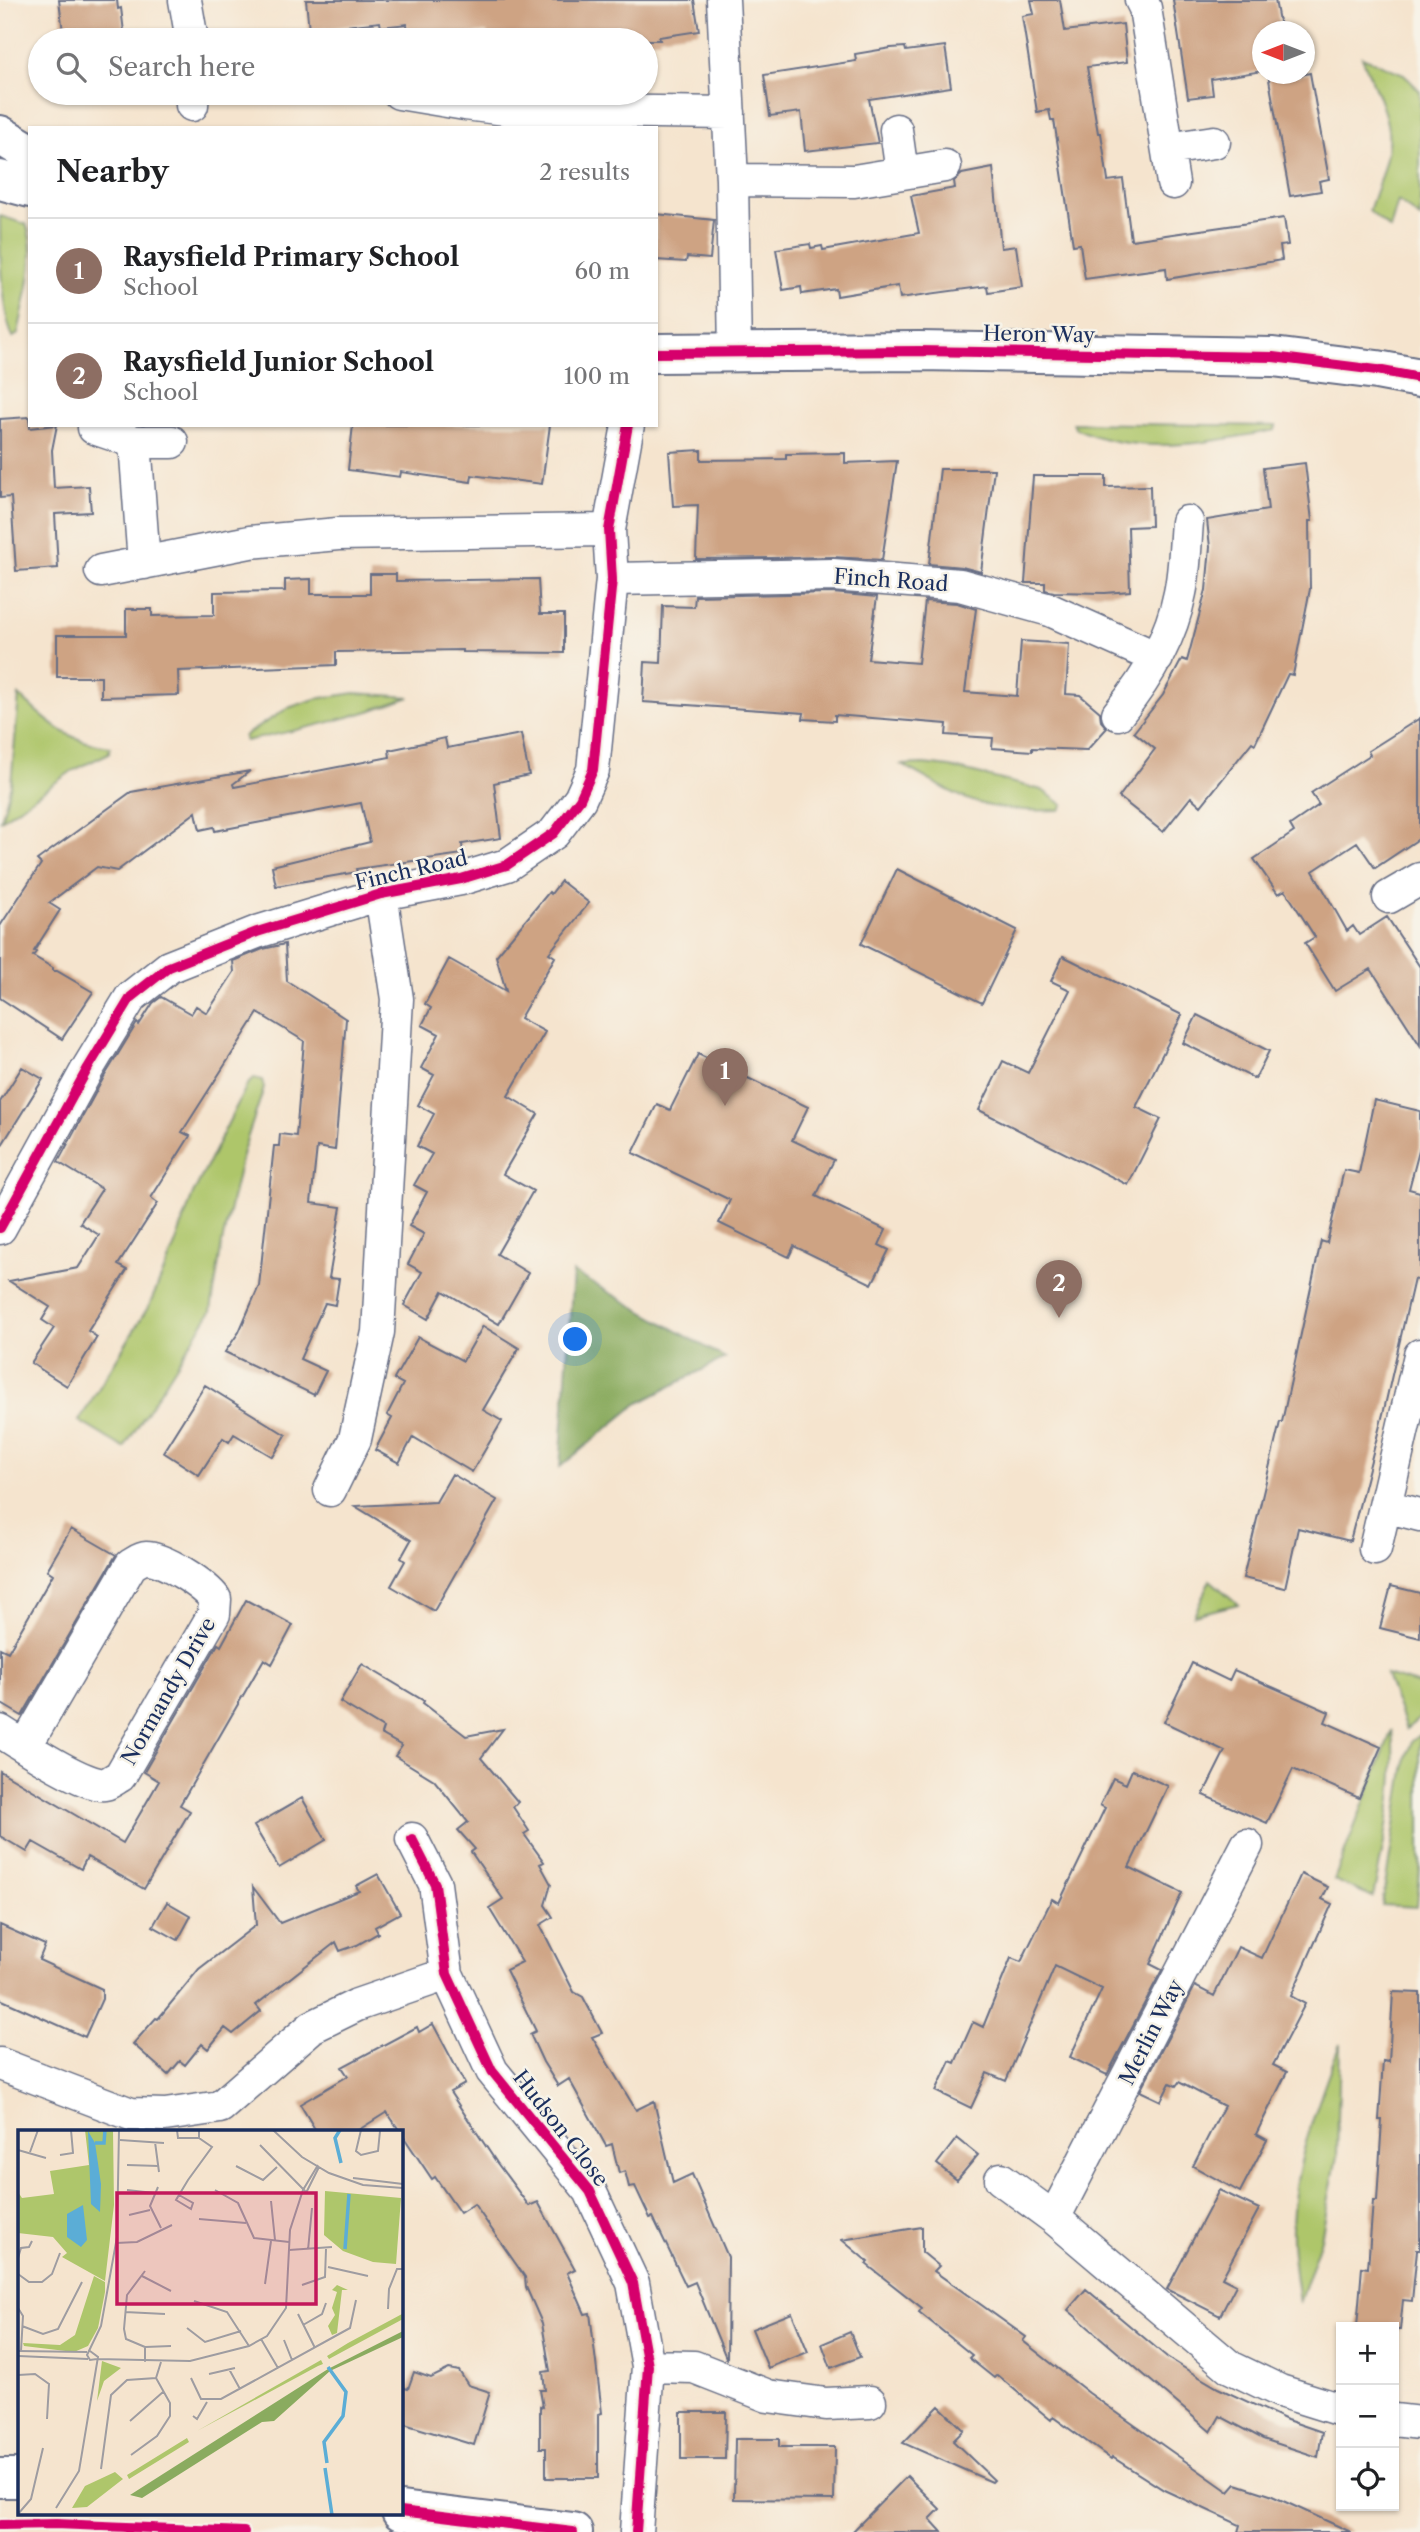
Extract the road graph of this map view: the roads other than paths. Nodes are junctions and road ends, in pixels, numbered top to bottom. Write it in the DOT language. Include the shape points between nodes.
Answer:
graph roads {
  1 [pos="185,0"];
  2 [pos="723,0"];
  3 [pos="1142,0"];
  4 [pos="190,28"];
  5 [pos="473,105"];
  6 [pos="729,113"];
  7 [pos="896,130"];
  8 [pos="0,135"];
  9 [pos="1214,142"];
  10 [pos="1168,149"];
  11 [pos="28,152"];
  12 [pos="945,166"];
  13 [pos="902,173"];
  14 [pos="0,180"];
  15 [pos="733,180"];
  16 [pos="1173,183"];
  17 [pos="28,187"];
  18 [pos="658,353"];
  19 [pos="735,354"];
  20 [pos="1420,378"];
  21 [pos="628,427"];
  22 [pos="94,428"];
  23 [pos="135,442"];
  24 [pos="172,442"];
  25 [pos="1187,522"];
  26 [pos="609,530"];
  27 [pos="144,563"];
  28 [pos="102,571"];
  29 [pos="612,579"];
  30 [pos="1157,658"];
  31 [pos="1118,714"];
  32 [pos="1420,879"];
  33 [pos="380,894"];
  34 [pos="1388,897"];
  35 [pos="0,1228"];
  36 [pos="1420,1355"];
  37 [pos="330,1490"];
  38 [pos="1385,1506"];
  39 [pos="1420,1515"];
  40 [pos="1375,1549"];
  41 [pos="13,1739"];
  42 [pos="412,1839"];
  43 [pos="1247,1845"];
  44 [pos="447,1974"];
  45 [pos="0,2064"];
  46 [pos="224,2119"];
  47 [pos="1001,2179"];
  48 [pos="1054,2218"];
  49 [pos="648,2366"];
  50 [pos="870,2402"];
  51 [pos="1336,2408"];
  52 [pos="1399,2421"];
  53 [pos="1420,2423"];
  54 [pos="0,2478"];
  55 [pos="18,2478"];
  56 [pos="402,2511"];
  57 [pos="573,2532"];
  58 [pos="636,2532"];
  1 -- 4 [label="street"];
  2 -- 6 [label="street"];
  3 -- 10 [label="street"];
  5 -- 6 [label="street" via="514,110"];
  6 -- 15 [label="street"];
  7 -- 13 [label="street"];
  8 -- 11 [label="street"];
  9 -- 10 [label="street"];
  10 -- 16 [label="street"];
  12 -- 13 [label="street"];
  13 -- 15 [label="street" via="854,181"];
  14 -- 17 [label="street"];
  15 -- 19 [label="street"];
  18 -- 19 [label="street, Heron Way"];
  19 -- 20 [label="street, Heron Way" via="919,351 1273,357"];
  21 -- 26 [label="street, Finch Road"];
  22 -- 23 [label="street"];
  23 -- 24 [label="street"];
  23 -- 27 [label="street"];
  25 -- 30 [label="street" via="1181,592"];
  26 -- 27 [label="street" via="338,534 250,542"];
  26 -- 29 [label="street, Finch Road"];
  27 -- 28 [label="street"];
  29 -- 30 [label="street, Finch Road" via="833,575 960,586 1050,610"];
  29 -- 33 [label="street, Finch Road" via="593,770 580,799 554,833 507,865"];
  30 -- 31 [label="street"];
  32 -- 34 [label="street"];
  33 -- 35 [label="street, Finch Road" via="257,932 169,967 131,997"];
  33 -- 37 [label="street, Finch Road" via="397,999 378,1332 355,1439"];
  36 -- 38 [label="street"];
  38 -- 39 [label="street"];
  38 -- 40 [label="street"];
  41 -- 41 [label="street, Normandy Drive" via="88,1783 106,1784 120,1776 214,1614 215,1599 208,1589 158,1560 143,1558 131,1565"];
  42 -- 44 [label="street, Hudson Close" via="435,1884"];
  43 -- 48 [label="street, Merlin Way"];
  44 -- 46 [label="street" via="357,2005 312,2027"];
  44 -- 49 [label="street, Hudson Close" via="492,2071 590,2190 634,2283"];
  45 -- 46 [label="street" via="131,2114"];
  47 -- 48 [label="street"];
  48 -- 51 [label="street" via="1230,2367 1280,2391"];
  49 -- 50 [label="street" via="694,2367 768,2396 825,2404"];
  49 -- 58 [label="street, Hudson Close"];
  52 -- 53 [label="street"];
  54 -- 55 [label="street"];
  56 -- 57 [label="street"];
}
